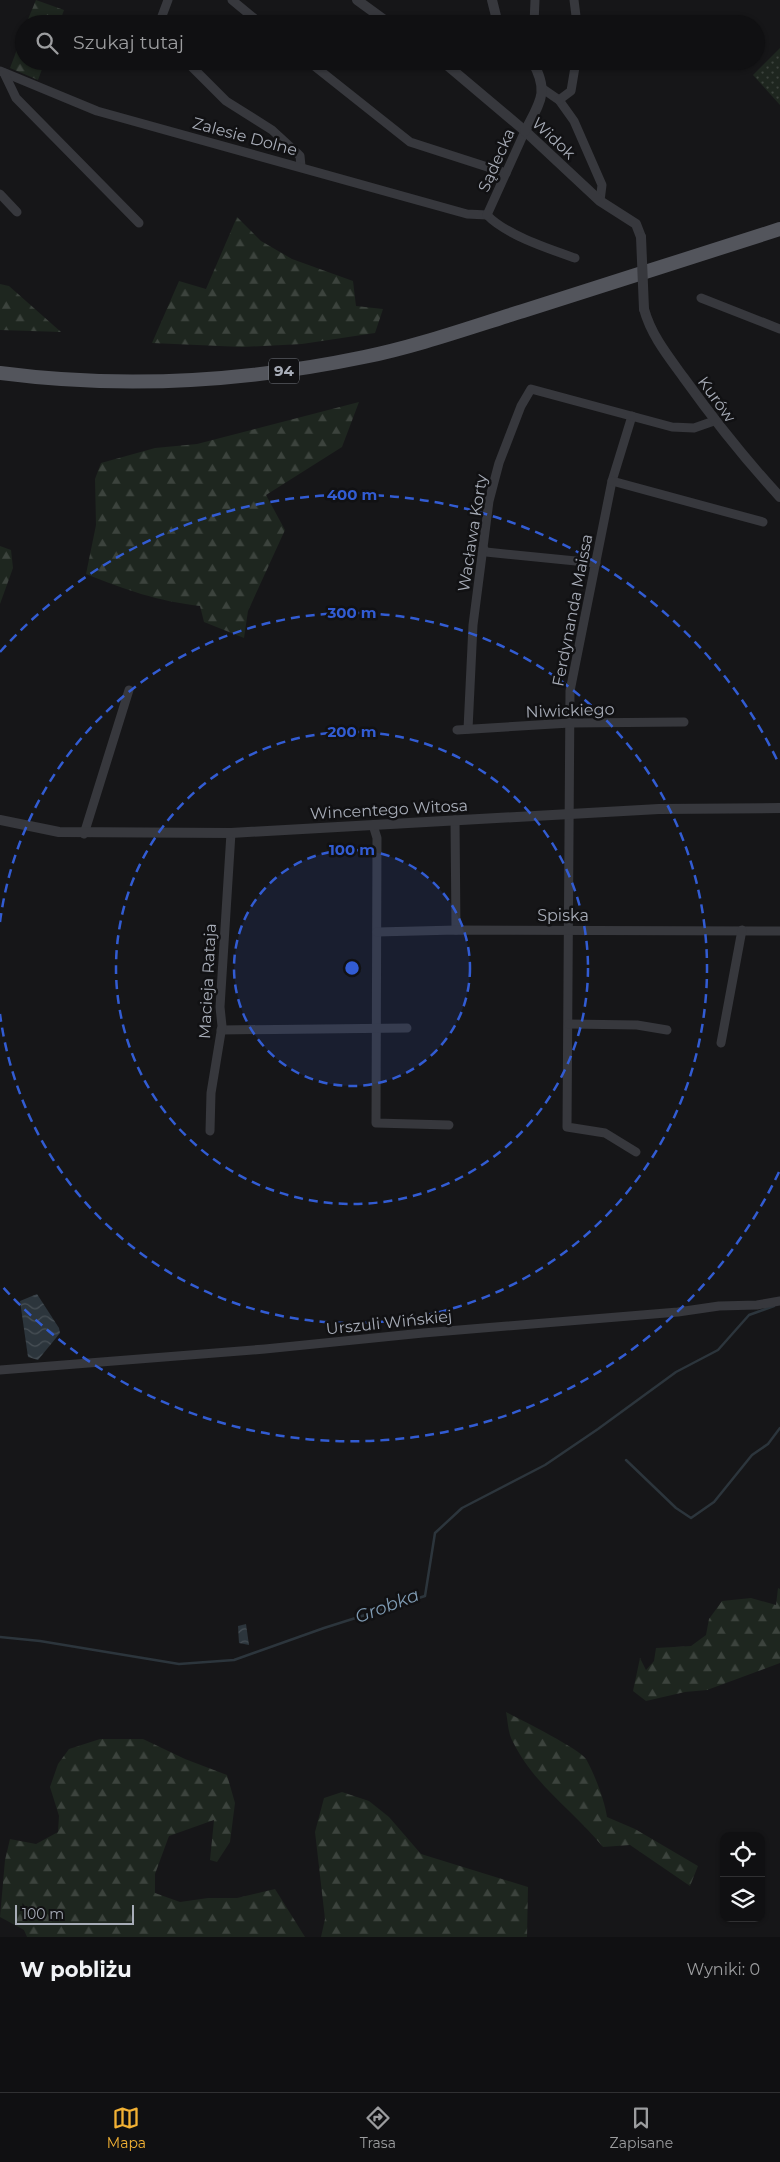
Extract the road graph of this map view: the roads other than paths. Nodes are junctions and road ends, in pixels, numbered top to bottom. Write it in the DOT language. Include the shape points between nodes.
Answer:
graph roads {
  1 [pos="168,0"];
  2 [pos="232,0"];
  3 [pos="356,0"];
  4 [pos="492,0"];
  5 [pos="535,0"];
  6 [pos="574,0"];
  7 [pos="162,15"];
  8 [pos="251,15"];
  9 [pos="377,15"];
  10 [pos="496,15"];
  11 [pos="534,15"];
  12 [pos="576,15"];
  13 [pos="195,70"];
  14 [pos="319,70"];
  15 [pos="453,70"];
  16 [pos="537,70"];
  17 [pos="574,70"];
  18 [pos="2,72"];
  19 [pos="544,89"];
  20 [pos="560,100"];
  21 [pos="525,131"];
  22 [pos="301,166"];
  23 [pos="506,173"];
  24 [pos="0,194"];
  25 [pos="600,201"];
  26 [pos="17,212"];
  27 [pos="487,215"];
  28 [pos="139,223"];
  29 [pos="780,229"];
  30 [pos="641,238"];
  31 [pos="575,258"];
  32 [pos="701,298"];
  33 [pos="780,329"];
  34 [pos="0,373"];
  35 [pos="632,416"];
  36 [pos="714,421"];
  37 [pos="612,481"];
  38 [pos="780,497"];
  39 [pos="763,522"];
  40 [pos="484,548"];
  41 [pos="596,563"];
  42 [pos="130,690"];
  43 [pos="684,722"];
  44 [pos="570,724"];
  45 [pos="468,729"];
  46 [pos="457,730"];
  47 [pos="780,808"];
  48 [pos="568,814"];
  49 [pos="0,820"];
  50 [pos="455,820"];
  51 [pos="372,825"];
  52 [pos="231,833"];
  53 [pos="84,834"];
  54 [pos="456,930"];
  55 [pos="569,930"];
  56 [pos="742,930"];
  57 [pos="780,931"];
  58 [pos="377,932"];
  59 [pos="569,1024"];
  60 [pos="407,1028"];
  61 [pos="376,1029"];
  62 [pos="221,1030"];
  63 [pos="667,1030"];
  64 [pos="722,1043"];
  65 [pos="449,1125"];
  66 [pos="210,1131"];
  67 [pos="636,1152"];
  68 [pos="780,1301"];
  69 [pos="0,1370"];
  1 -- 7 [label="street"];
  2 -- 8 [label="street"];
  3 -- 9 [label="street"];
  4 -- 10 [label="street"];
  5 -- 11 [label="street"];
  6 -- 12 [label="street"];
  13 -- 22 [label="street" via="226,100 272,130 291,147 300,156"];
  14 -- 23 [label="street" via="410,142"];
  15 -- 21 [label="street, Widok"];
  16 -- 19 [label="street"];
  17 -- 20 [label="street" via="571,91"];
  18 -- 22 [label="street, Zalesie Dolne" via="97,111"];
  18 -- 28 [label="street" via="16,98"];
  19 -- 20 [label="street"];
  19 -- 21 [label="street, Sądecka"];
  20 -- 25 [label="street" via="574,121 598,173 602,185"];
  21 -- 23 [label="street, Sądecka"];
  21 -- 25 [label="street, Widok"];
  22 -- 27 [label="street, Zalesie Dolne" via="467,214"];
  23 -- 27 [label="street, Sądecka"];
  24 -- 26 [label="street"];
  25 -- 30 [label="street, Widok" via="636,224"];
  27 -- 31 [label="street" via="495,223"];
  29 -- 34 [label="main road, 94" via="433,339 365,357 192,381 85,381"];
  30 -- 36 [label="street, Kurów, bridge" via="644,309 648,325"];
  32 -- 33 [label="street"];
  35 -- 36 [label="street, Wacława Korty" via="684,429"];
  35 -- 37 [label="street, Ferdynanda Maissa"];
  35 -- 40 [label="street, Wacława Korty" via="531,389 499,463 489,501"];
  36 -- 38 [label="street, Kurów"];
  37 -- 39 [label="street"];
  37 -- 41 [label="street, Ferdynanda Maissa"];
  40 -- 41 [label="street" via="486,552"];
  40 -- 45 [label="street, Wacława Korty" via="473,625"];
  41 -- 44 [label="street, Ferdynanda Maissa" via="570,691"];
  42 -- 53 [label="street"];
  43 -- 44 [label="street, Niwickiego"];
  44 -- 45 [label="street, Niwickiego"];
  44 -- 48 [label="street, Ferdynanda Maissa"];
  45 -- 46 [label="street, Niwickiego"];
  47 -- 48 [label="street, Wincentego Witosa"];
  48 -- 50 [label="street, Wincentego Witosa"];
  48 -- 55 [label="street, Ferdynanda Maissa"];
  49 -- 53 [label="street, Wincentego Witosa"];
  50 -- 51 [label="street, Wincentego Witosa"];
  50 -- 54 [label="street"];
  51 -- 52 [label="street, Wincentego Witosa"];
  51 -- 58 [label="street" via="377,838"];
  52 -- 53 [label="street, Wincentego Witosa"];
  52 -- 62 [label="street, Macieja Rataja"];
  54 -- 55 [label="street, Spiska"];
  54 -- 58 [label="street, Spiska"];
  55 -- 56 [label="street, Spiska"];
  55 -- 59 [label="street, Ferdynanda Maissa"];
  56 -- 57 [label="street, Spiska"];
  56 -- 64 [label="street"];
  58 -- 61 [label="street"];
  59 -- 63 [label="street" via="637,1025"];
  59 -- 67 [label="street, Ferdynanda Maissa" via="567,1128 605,1133"];
  60 -- 61 [label="street"];
  61 -- 62 [label="street"];
  61 -- 65 [label="street" via="376,1123"];
  62 -- 66 [label="street, Macieja Rataja" via="211,1093"];
  68 -- 69 [label="street, Urszuli Wińskiej" via="265,1350"];
}
